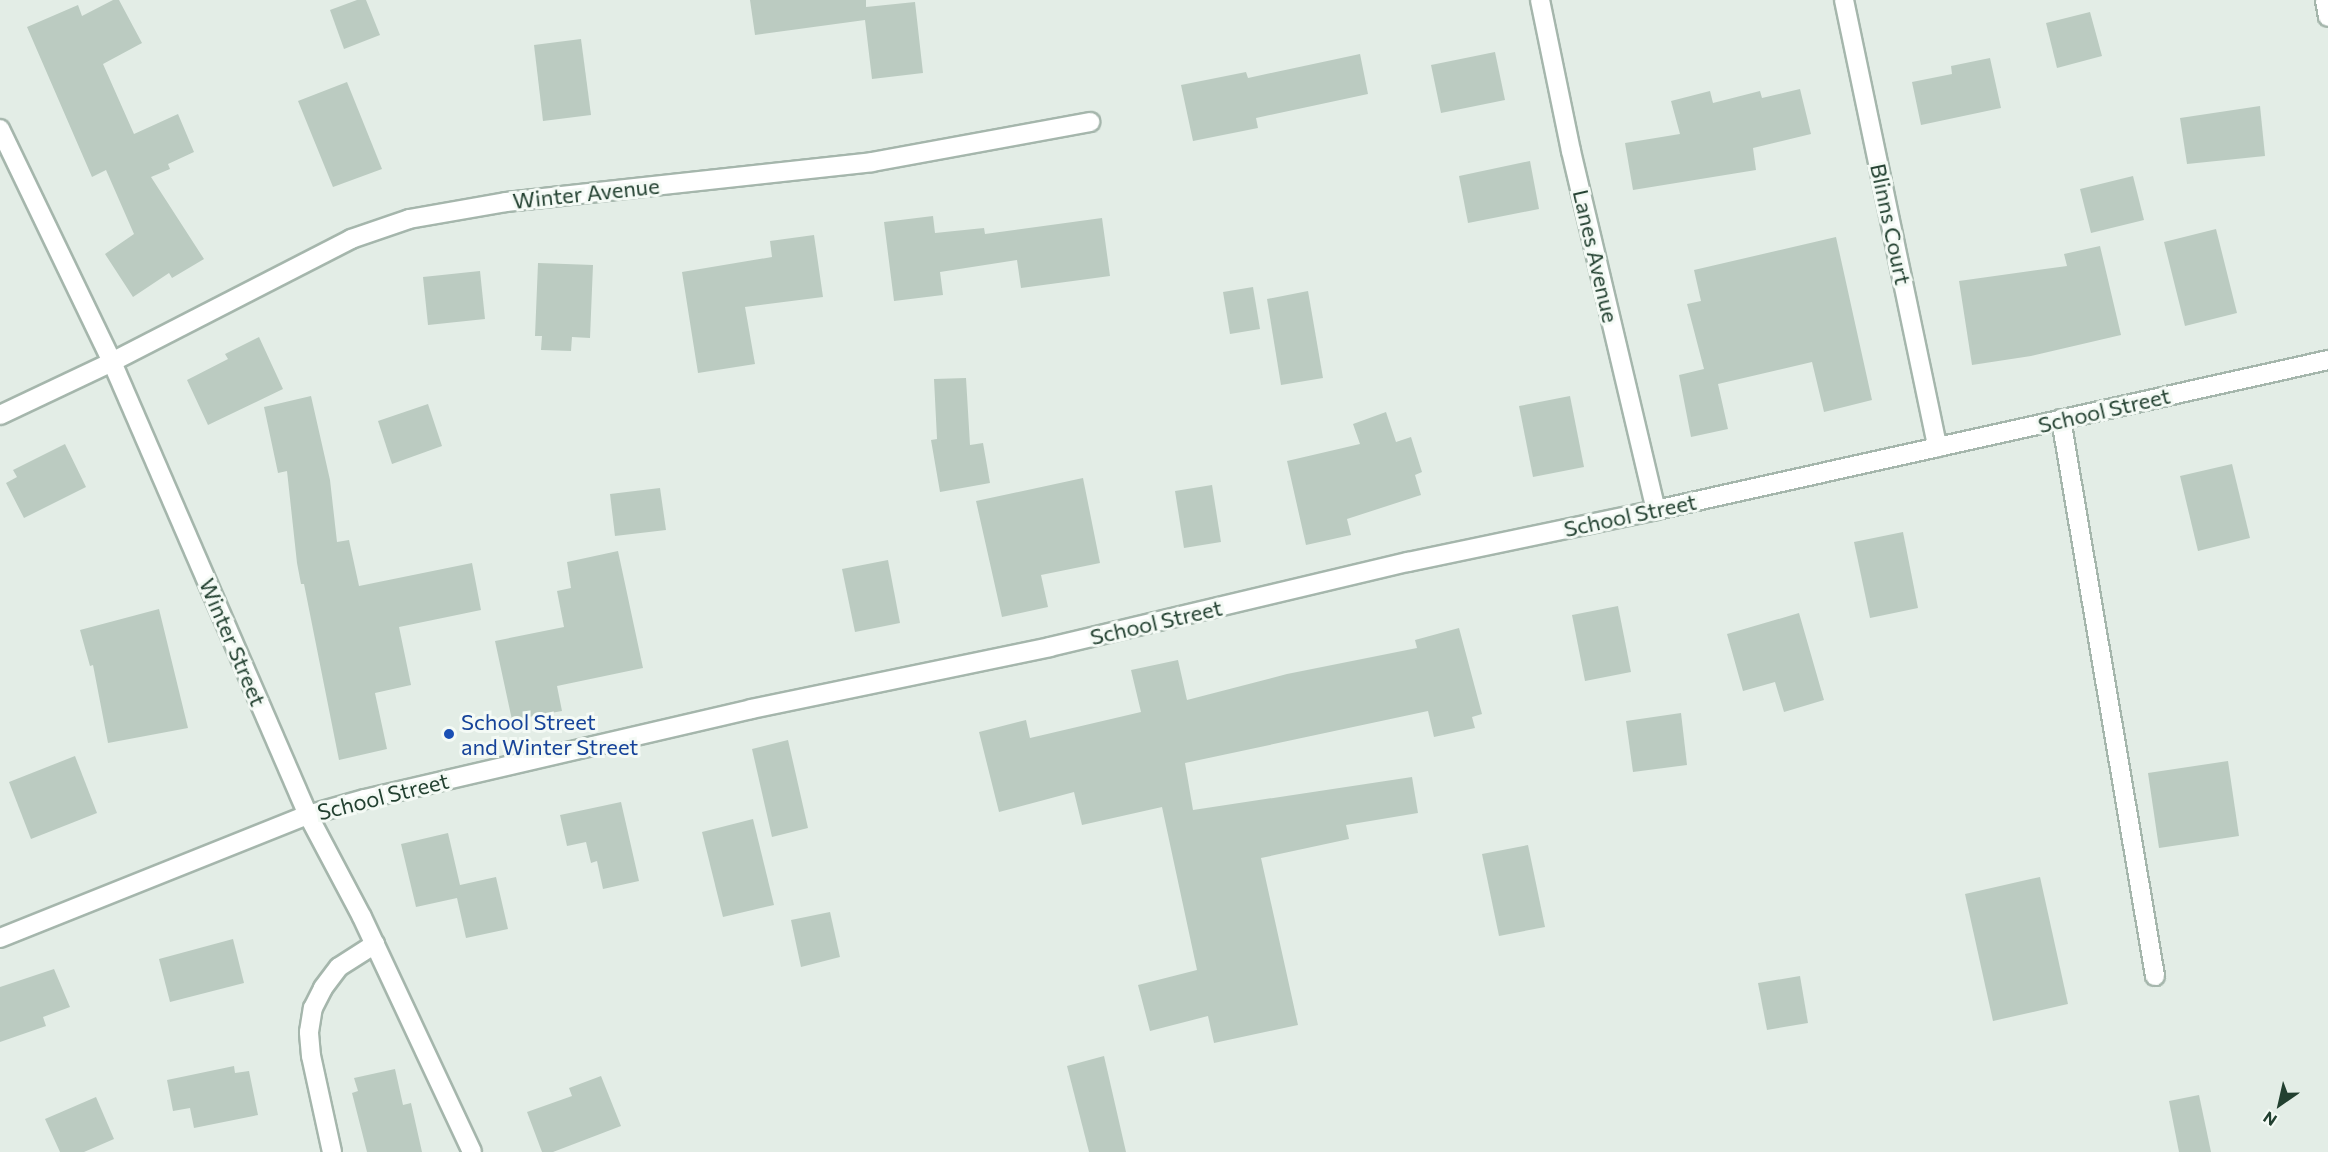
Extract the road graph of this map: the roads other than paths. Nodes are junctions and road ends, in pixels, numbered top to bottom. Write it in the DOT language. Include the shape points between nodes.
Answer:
graph roads {
  1 [pos="1540,0"];
  2 [pos="1844,0"];
  3 [pos="2325,0"];
  4 [pos="2328,17"];
  5 [pos="1090,122"];
  6 [pos="0,129"];
  7 [pos="2328,360"];
  8 [pos="112,362"];
  9 [pos="0,415"];
  10 [pos="2061,419"];
  11 [pos="1937,447"];
  12 [pos="1656,510"];
  13 [pos="308,815"];
  14 [pos="0,938"];
  15 [pos="375,944"];
  16 [pos="2155,976"];
  17 [pos="332,1152"];
  18 [pos="472,1152"];
  1 -- 12 [label="street, Lanes Avenue" via="1571,151"];
  2 -- 11 [label="street, Blinns Court"];
  3 -- 4 [label="street"];
  5 -- 8 [label="street, Winter Avenue" via="872,162 506,202 409,219 351,238"];
  6 -- 8 [label="street, Winter Street"];
  7 -- 10 [label="street, School Street"];
  8 -- 9 [label="street, Winter Avenue"];
  8 -- 13 [label="street, Winter Street"];
  10 -- 11 [label="street, School Street"];
  10 -- 16 [label="street"];
  11 -- 12 [label="street, School Street"];
  12 -- 13 [label="street, School Street" via="1408,562 1050,647 751,709"];
  13 -- 14 [label="street, School Street"];
  13 -- 15 [label="street, Winter Street"];
  15 -- 17 [label="street" via="339,967 313,1008 310,1056"];
  15 -- 18 [label="street, Winter Street"];
}
